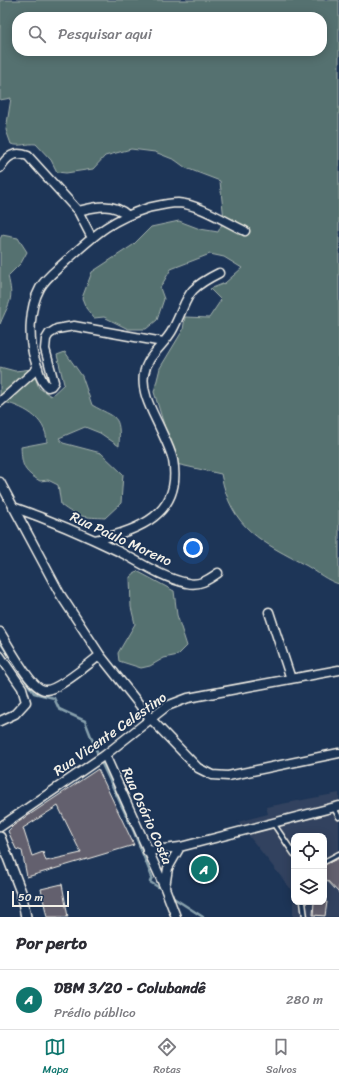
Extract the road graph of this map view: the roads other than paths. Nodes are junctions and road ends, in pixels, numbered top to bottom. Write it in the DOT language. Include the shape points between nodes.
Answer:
graph roads {
  1 [pos="0,168"];
  2 [pos="78,211"];
  3 [pos="127,215"];
  4 [pos="245,231"];
  5 [pos="92,238"];
  6 [pos="219,273"];
  7 [pos="163,342"];
  8 [pos="38,368"];
  9 [pos="0,402"];
  10 [pos="0,482"];
  11 [pos="13,507"];
  12 [pos="95,540"];
  13 [pos="218,573"];
  14 [pos="269,612"];
  15 [pos="0,632"];
  16 [pos="0,656"];
  17 [pos="100,656"];
  18 [pos="339,670"];
  19 [pos="291,679"];
  20 [pos="150,718"];
  21 [pos="0,721"];
  22 [pos="339,753"];
  23 [pos="104,755"];
  24 [pos="336,807"];
  25 [pos="339,817"];
  26 [pos="273,823"];
  27 [pos="0,827"];
  28 [pos="0,837"];
  29 [pos="180,847"];
  30 [pos="291,850"];
  31 [pos="148,851"];
  32 [pos="339,854"];
  33 [pos="327,860"];
  34 [pos="165,888"];
  35 [pos="303,905"];
  36 [pos="26,917"];
  37 [pos="176,917"];
  38 [pos="305,917"];
  1 -- 2 [label="street" via="12,154 28,156"];
  2 -- 3 [label="street" via="104,206 115,207"];
  2 -- 5 [label="street"];
  3 -- 4 [label="street" via="159,205 178,203 191,205"];
  3 -- 5 [label="street" via="107,225"];
  5 -- 8 [label="street" via="48,277 34,302 30,332"];
  6 -- 7 [label="street" via="199,283 192,290 172,332"];
  7 -- 8 [label="street" via="74,326 57,329 46,339 45,349 54,382 51,386 48,387 43,382"];
  7 -- 12 [label="street" via="149,360 144,374 144,386 172,460 174,475 168,502 162,511 149,520 112,536"];
  8 -- 9 [label="street"];
  10 -- 11 [label="street"];
  11 -- 12 [label="street, Rua Paulo Moreno"];
  11 -- 17 [label="street" via="60,594"];
  12 -- 13 [label="street, Rua Paulo Moreno" via="156,571 187,583 198,584"];
  14 -- 19 [label="street"];
  15 -- 17 [label="street" via="32,682 40,689 51,689"];
  16 -- 21 [label="street" via="26,697 24,706 15,714"];
  17 -- 20 [label="street"];
  18 -- 19 [label="street, Rua Vicente Celestino"];
  19 -- 20 [label="street, Rua Vicente Celestino" via="188,698 167,706"];
  20 -- 22 [label="street" via="198,768 212,775 228,776"];
  20 -- 23 [label="street, Rua Vicente Celestino"];
  23 -- 27 [label="street, Rua Vicente Celestino"];
  23 -- 31 [label="street, Rua Osório Costa"];
  24 -- 25 [label="lane"];
  24 -- 26 [label="street"];
  26 -- 29 [label="street"];
  26 -- 30 [label="lane"];
  28 -- 36 [label="street" via="21,892"];
  29 -- 31 [label="street"];
  29 -- 34 [label="street, Rua Osório Costa" via="168,868"];
  31 -- 34 [label="street, Rua Osório Costa"];
  32 -- 33 [label="lane"];
  34 -- 37 [label="street, Rua Osório Costa"];
  35 -- 38 [label="lane"];
}
